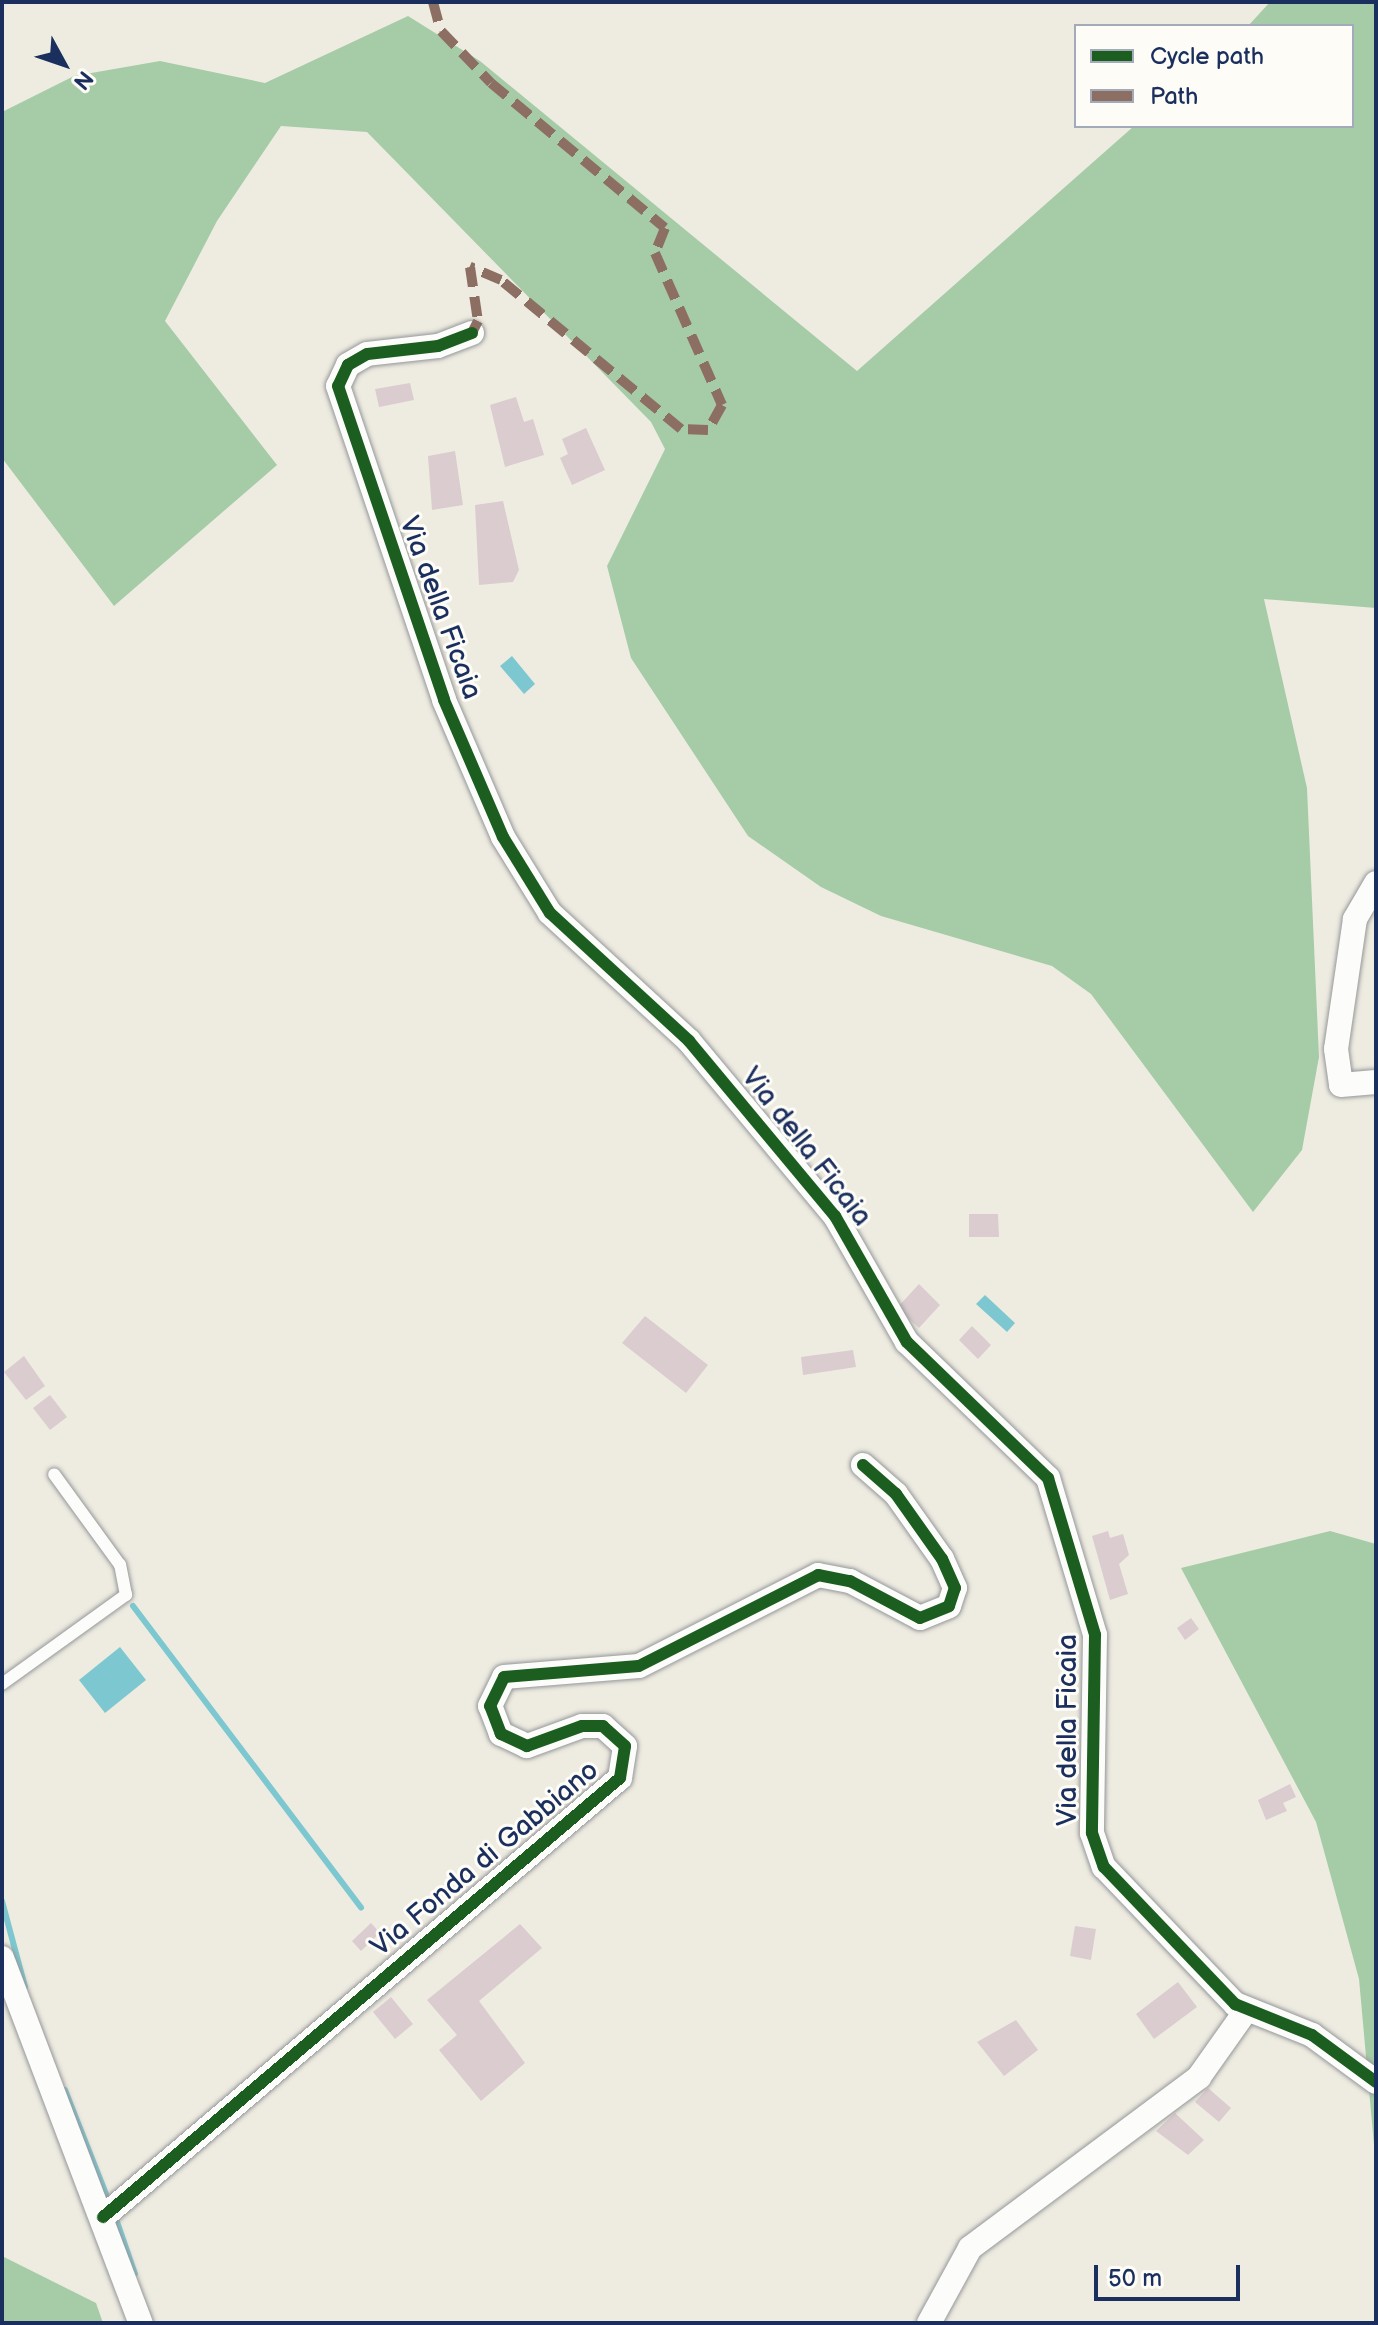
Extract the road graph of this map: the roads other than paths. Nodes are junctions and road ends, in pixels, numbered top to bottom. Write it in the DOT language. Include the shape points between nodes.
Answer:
graph roads {
  1 [pos="472,333"];
  2 [pos="1376,883"];
  3 [pos="1376,1082"];
  4 [pos="863,1465"];
  5 [pos="54,1474"];
  6 [pos="2,1684"];
  7 [pos="2,1958"];
  8 [pos="1245,2012"];
  9 [pos="1376,2082"];
  10 [pos="103,2217"];
  11 [pos="141,2323"];
  12 [pos="929,2323"];
  1 -- 8 [label="street, Via della Ficaia" via="438,346 367,354 348,365 338,386 488,806 550,913 689,1041 835,1216 907,1342 1048,1478 1095,1635 1095,1848 1113,1878"];
  2 -- 3 [label="street" via="1355,919 1336,1049 1341,1085"];
  4 -- 10 [label="street, Via Fonda di Gabbiano" via="896,1494 942,1559 955,1588 949,1606 920,1618 850,1581 818,1575 639,1666 504,1677 490,1706 501,1734 527,1746 582,1726 603,1726 625,1746 620,1778"];
  5 -- 6 [label="lane" via="120,1565 126,1595"];
  7 -- 10 [label="street"];
  8 -- 9 [label="street, Via della Ficaia" via="1312,2035"];
  8 -- 12 [label="street" via="1199,2077 970,2248"];
  10 -- 11 [label="street"];
}
